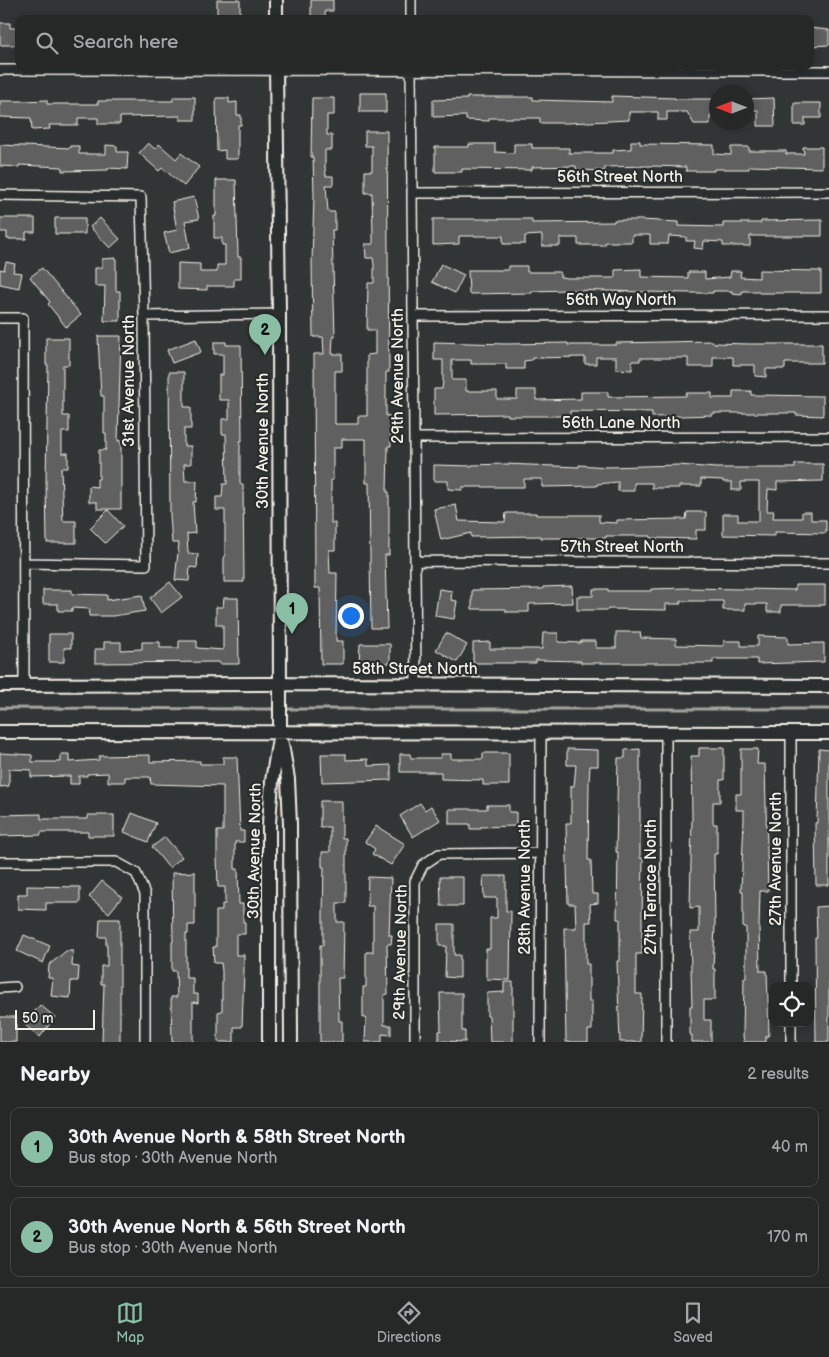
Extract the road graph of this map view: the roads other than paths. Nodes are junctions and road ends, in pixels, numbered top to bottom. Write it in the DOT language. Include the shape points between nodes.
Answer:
graph roads {
  1 [pos="276,0"];
  2 [pos="410,0"];
  3 [pos="276,15"];
  4 [pos="411,15"];
  5 [pos="0,70"];
  6 [pos="15,70"];
  7 [pos="276,70"];
  8 [pos="411,70"];
  9 [pos="690,70"];
  10 [pos="829,71"];
  11 [pos="829,192"];
  12 [pos="412,193"];
  13 [pos="0,195"];
  14 [pos="279,314"];
  15 [pos="829,315"];
  16 [pos="144,316"];
  17 [pos="413,316"];
  18 [pos="0,318"];
  19 [pos="829,437"];
  20 [pos="414,438"];
  21 [pos="415,561"];
  22 [pos="24,563"];
  23 [pos="829,563"];
  24 [pos="0,685"];
  25 [pos="24,685"];
  26 [pos="416,686"];
  27 [pos="829,686"];
  28 [pos="280,690"];
  29 [pos="280,727"];
  30 [pos="0,732"];
  31 [pos="541,732"];
  32 [pos="666,733"];
  33 [pos="791,733"];
  34 [pos="829,733"];
  35 [pos="540,853"];
  36 [pos="0,862"];
  37 [pos="791,982"];
  38 [pos="15,987"];
  39 [pos="0,988"];
  40 [pos="791,1027"];
  41 [pos="145,1042"];
  42 [pos="269,1042"];
  43 [pos="291,1042"];
  44 [pos="415,1042"];
  45 [pos="540,1042"];
  46 [pos="666,1042"];
  47 [pos="791,1042"];
  1 -- 3 [label="street"];
  2 -- 4 [label="street"];
  5 -- 6 [label="street"];
  7 -- 14 [label="street, 30th Avenue North"];
  8 -- 12 [label="street, 29th Avenue North"];
  9 -- 10 [label="street"];
  11 -- 12 [label="street, 56th Street North"];
  12 -- 17 [label="street, 29th Avenue North"];
  13 -- 16 [label="street, 31st Avenue North" via="141,197"];
  14 -- 16 [label="street"];
  14 -- 28 [label="street, 30th Avenue North"];
  15 -- 17 [label="street, 56th Way North"];
  16 -- 22 [label="street, 31st Avenue North" via="146,565"];
  17 -- 20 [label="street, 29th Avenue North"];
  18 -- 22 [label="street" via="23,318"];
  19 -- 20 [label="street, 56th Lane North"];
  20 -- 21 [label="street, 29th Avenue North"];
  21 -- 23 [label="street, 57th Street North"];
  21 -- 26 [label="street, 29th Avenue North"];
  22 -- 25 [label="street"];
  24 -- 25 [label="street, 58th Street North"];
  25 -- 28 [label="street, 58th Street North"];
  26 -- 27 [label="street, 58th Street North"];
  26 -- 28 [label="street, 58th Street North"];
  28 -- 29 [label="street, 30th Avenue North"];
  29 -- 30 [label="street"];
  29 -- 31 [label="street"];
  29 -- 42 [label="street, 30th Avenue North" via="269,823"];
  29 -- 43 [label="street, 30th Avenue North" via="288,779 290,824"];
  31 -- 32 [label="street"];
  31 -- 35 [label="street, 28th Avenue North"];
  32 -- 33 [label="street"];
  32 -- 46 [label="street, 27th Terrace North"];
  33 -- 34 [label="street"];
  33 -- 37 [label="street, 27th Avenue North"];
  35 -- 44 [label="street, 29th Avenue North" via="439,854 423,865 415,881"];
  35 -- 45 [label="street, 28th Avenue North"];
  36 -- 41 [label="street" via="116,862 136,872 145,894"];
  38 -- 39 [label="street"];
  40 -- 47 [label="street"];
}
